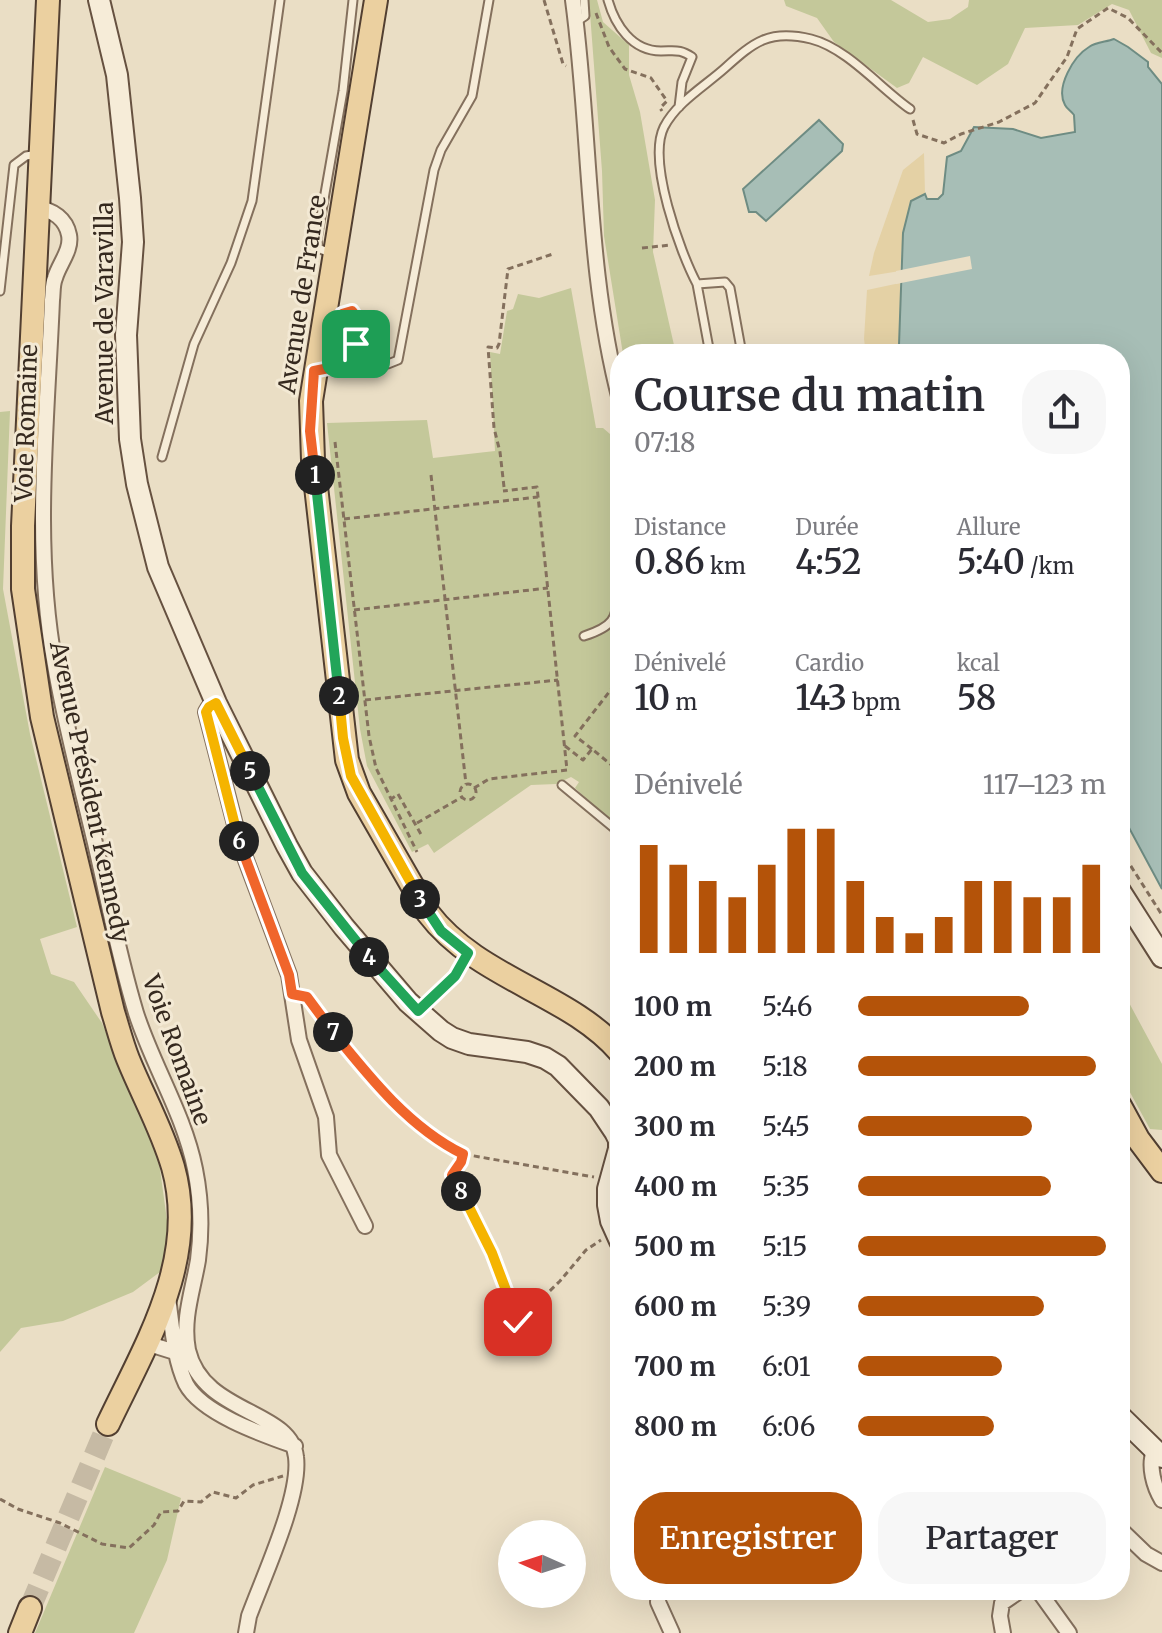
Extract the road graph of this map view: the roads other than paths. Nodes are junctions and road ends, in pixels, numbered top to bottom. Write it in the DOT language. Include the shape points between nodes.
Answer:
graph roads {
  1 [pos="48,0"];
  2 [pos="99,0"];
  3 [pos="280,0"];
  4 [pos="353,0"];
  5 [pos="376,0"];
  6 [pos="489,0"];
  7 [pos="573,0"];
  8 [pos="584,0"];
  9 [pos="608,0"];
  10 [pos="576,22"];
  11 [pos="679,107"];
  12 [pos="910,109"];
  13 [pos="40,154"];
  14 [pos="37,208"];
  15 [pos="334,255"];
  16 [pos="697,284"];
  17 [pos="0,291"];
  18 [pos="708,344"];
  19 [pos="740,344"];
  20 [pos="610,362"];
  21 [pos="314,371"];
  22 [pos="162,457"];
  23 [pos="610,624"];
  24 [pos="584,636"];
  25 [pos="216,703"];
  26 [pos="562,785"];
  27 [pos="610,825"];
  28 [pos="1130,907"];
  29 [pos="1162,957"];
  30 [pos="610,1043"];
  31 [pos="1130,1124"];
  32 [pos="610,1126"];
  33 [pos="1162,1171"];
  34 [pos="610,1180"];
  35 [pos="610,1216"];
  36 [pos="365,1226"];
  37 [pos="167,1292"];
  38 [pos="146,1343"];
  39 [pos="178,1353"];
  40 [pos="108,1424"];
  41 [pos="1130,1426"];
  42 [pos="295,1446"];
  43 [pos="1158,1454"];
  44 [pos="1162,1500"];
  45 [pos="1130,1539"];
  46 [pos="1162,1563"];
  47 [pos="658,1600"];
  48 [pos="999,1600"];
  49 [pos="1045,1600"];
  50 [pos="30,1608"];
  51 [pos="20,1633"];
  52 [pos="246,1633"];
  53 [pos="672,1633"];
  54 [pos="1003,1633"];
  55 [pos="1069,1633"];
  1 -- 13 [label="main road, Avenue Président Kennedy"];
  2 -- 25 [label="street, Avenue de Varavilla" via="117,75 130,198 126,388 137,484 158,567"];
  3 -- 22 [label="lane" via="252,201 194,344"];
  4 -- 15 [label="lane" via="317,239 318,248"];
  5 -- 15 [label="main road, Avenue de France"];
  6 -- 21 [label="lane" via="472,96 434,170 398,360 388,364 360,358 358,319 352,311 342,314 333,364"];
  7 -- 10 [label="street"];
  8 -- 10 [label="lane" via="585,16"];
  9 -- 11 [label="lane" via="613,18 636,43 658,51 680,49 692,57"];
  10 -- 20 [label="street"];
  11 -- 12 [label="lane" via="743,51 763,39 786,36 813,39 834,49"];
  11 -- 16 [label="lane" via="664,128 659,153 678,242"];
  13 -- 14 [label="main road, Avenue Président Kennedy"];
  13 -- 17 [label="lane" via="14,165"];
  14 -- 37 [label="main road, Avenue Président Kennedy" via="23,589 42,717 113,1012 174,1170 180,1237"];
  14 -- 42 [label="street, Voie Romaine" via="64,222 70,243 53,282 44,526 48,622 68,732 133,1001 195,1167 200,1242 187,1307 188,1349 204,1383 285,1432"];
  15 -- 21 [label="main road, Avenue de France"];
  16 -- 18 [label="lane"];
  16 -- 19 [label="lane" via="725,282 730,288"];
  21 -- 30 [label="main road, Avenue de France" via="310,431 347,760 359,793 441,931"];
  23 -- 24 [label="lane"];
  25 -- 32 [label="street, Avenue de Varavilla" via="302,873 418,1011 452,1038 545,1058 599,1108"];
  25 -- 36 [label="street" via="206,712 240,844 289,975 299,1040 326,1117 329,1155"];
  26 -- 27 [label="lane"];
  28 -- 29 [label="street"];
  31 -- 33 [label="main road"];
  34 -- 35 [label="street, Avenue de Varavilla"];
  37 -- 38 [label="main road, Avenue Président Kennedy"];
  37 -- 39 [label="street"];
  38 -- 39 [label="street"];
  38 -- 40 [label="main road, Avenue Président Kennedy"];
  39 -- 42 [label="street" via="186,1384 201,1401"];
  41 -- 43 [label="street"];
  42 -- 52 [label="street" via="291,1501"];
  43 -- 44 [label="street" via="1151,1457"];
  45 -- 46 [label="street"];
  47 -- 53 [label="street"];
  48 -- 54 [label="street"];
  49 -- 55 [label="street"];
  50 -- 51 [label="main road"];
}
